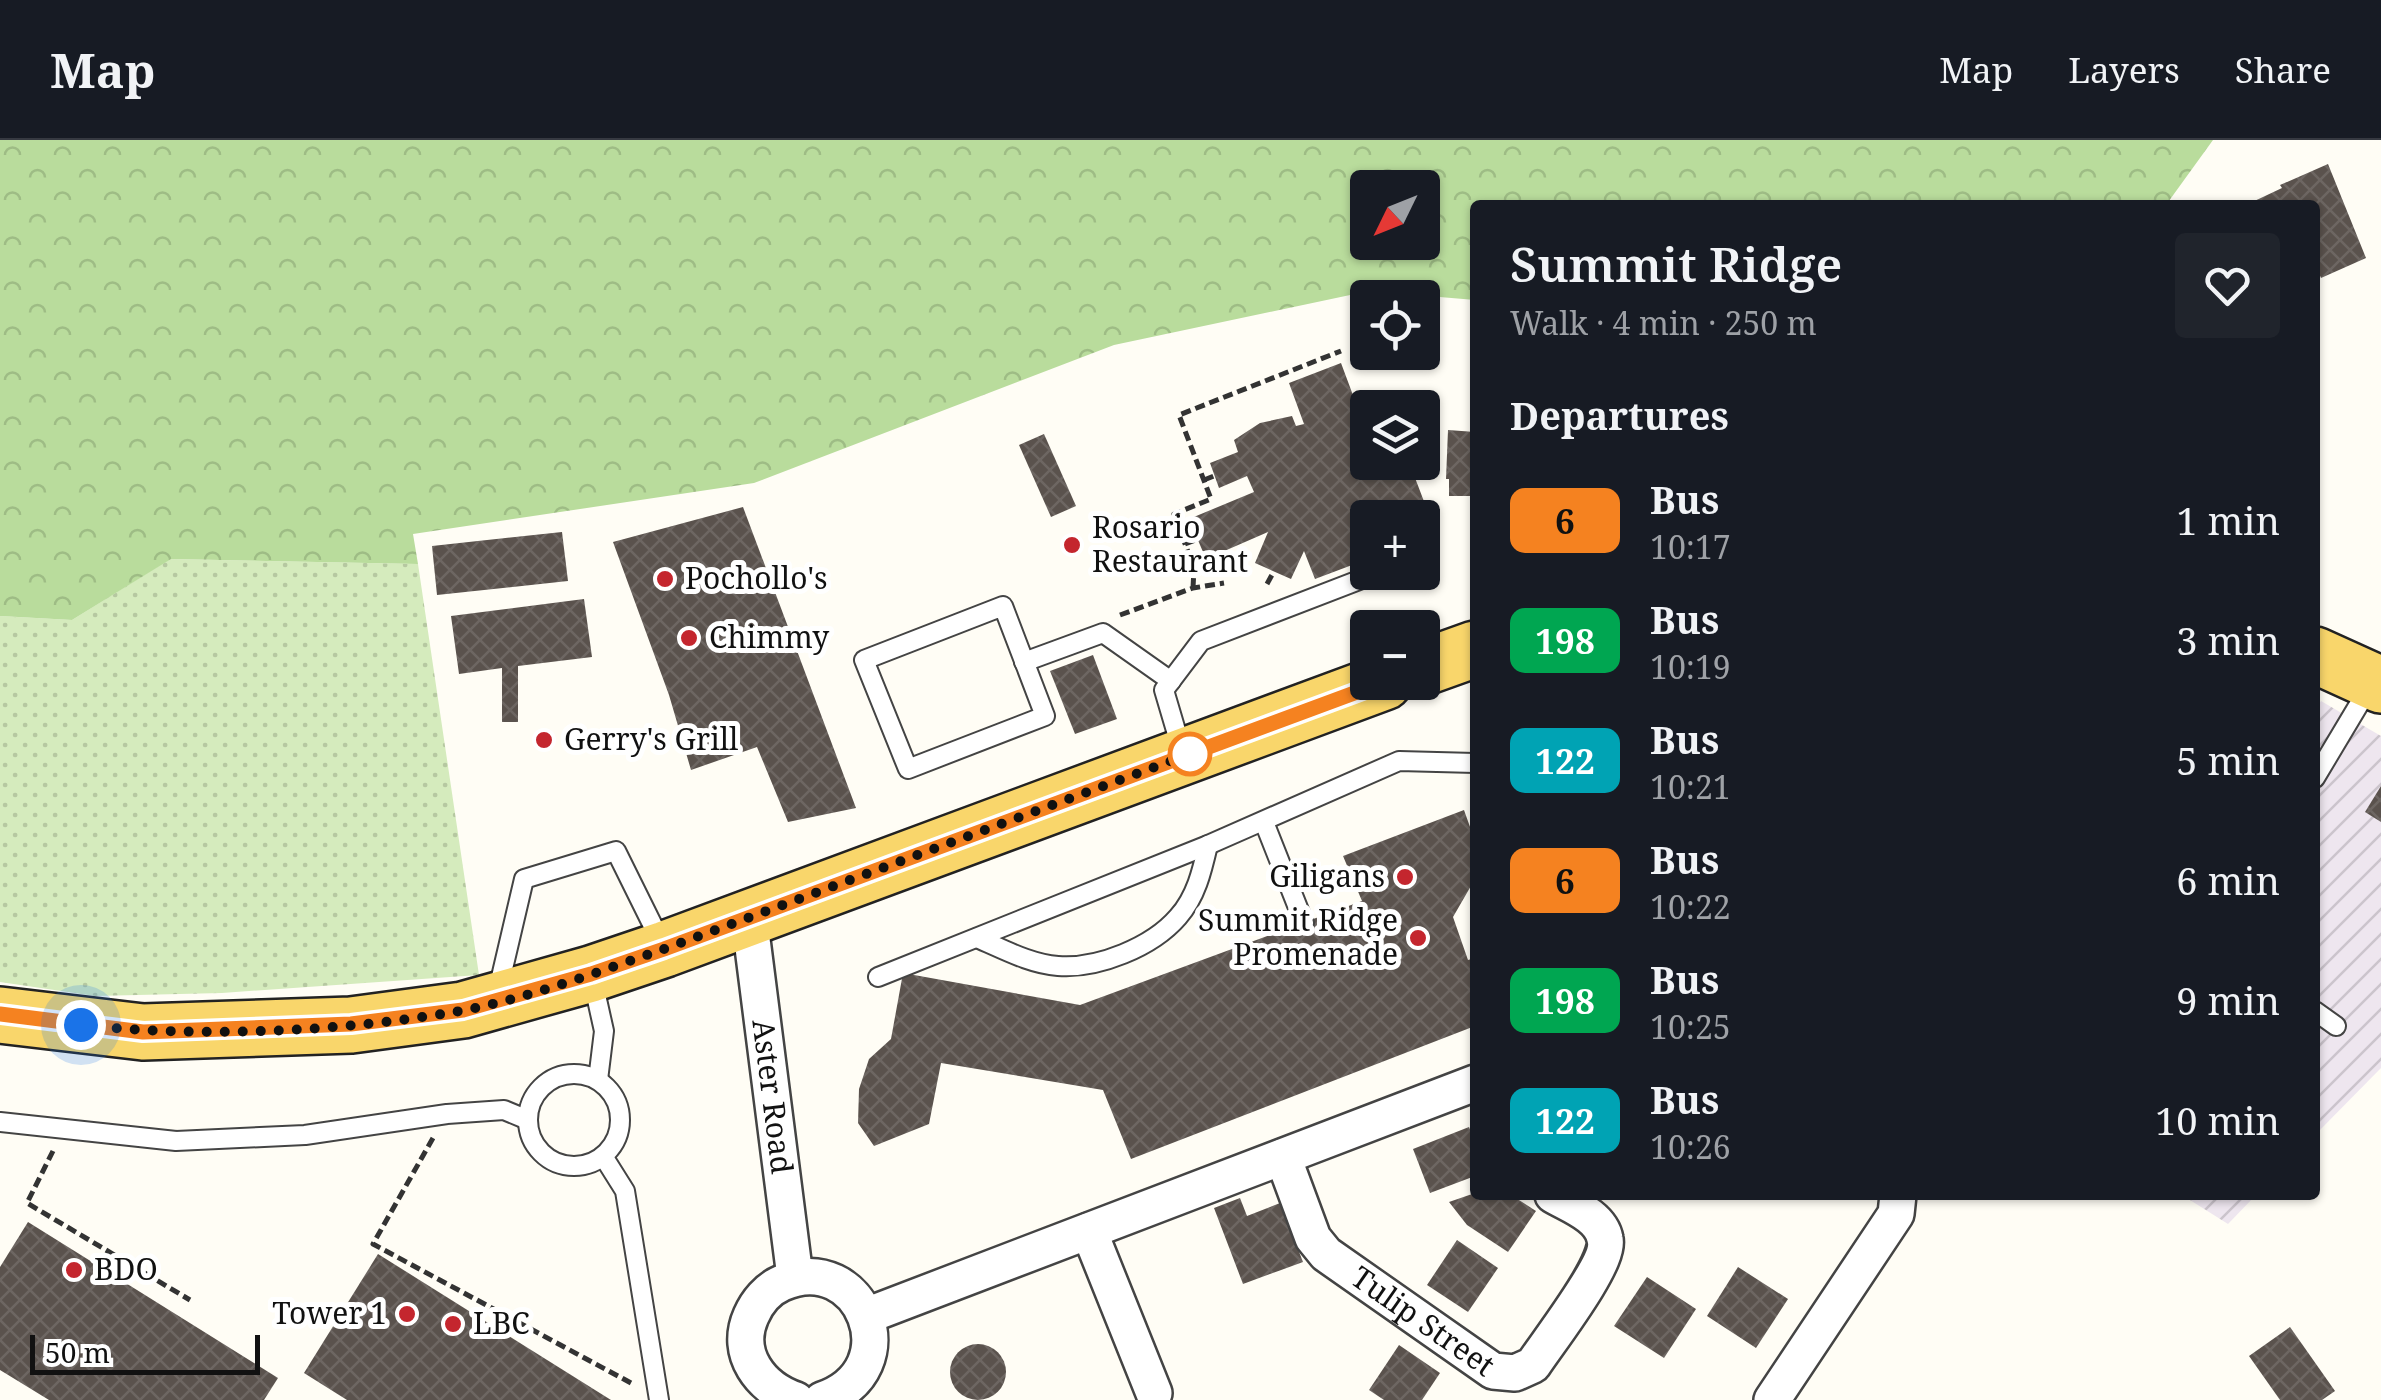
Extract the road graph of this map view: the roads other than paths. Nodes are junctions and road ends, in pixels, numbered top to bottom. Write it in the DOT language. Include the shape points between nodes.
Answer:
graph roads {
  1 [pos="1350,584"];
  2 [pos="1470,651"];
  3 [pos="2320,657"];
  4 [pos="1024,662"];
  5 [pos="1440,662"];
  6 [pos="1171,681"];
  7 [pos="2377,683"];
  8 [pos="1350,695"];
  9 [pos="1184,756"];
  10 [pos="1470,762"];
  11 [pos="2320,770"];
  12 [pos="1264,822"];
  13 [pos="1208,846"];
  14 [pos="750,916"];
  15 [pos="1304,923"];
  16 [pos="978,938"];
  17 [pos="664,949"];
  18 [pos="591,974"];
  19 [pos="878,977"];
  20 [pos="495,1001"];
  21 [pos="0,1014"];
  22 [pos="2320,1015"];
  23 [pos="2336,1026"];
  24 [pos="598,1080"];
  25 [pos="1470,1086"];
  26 [pos="528,1120"];
  27 [pos="0,1122"];
  28 [pos="603,1156"];
  29 [pos="1283,1157"];
  30 [pos="1561,1200"];
  31 [pos="1897,1200"];
  32 [pos="1089,1230"];
  33 [pos="795,1277"];
  34 [pos="866,1316"];
  35 [pos="1156,1398"];
  36 [pos="659,1399"];
  37 [pos="796,1400"];
  38 [pos="822,1400"];
  39 [pos="1772,1400"];
  1 -- 6 [label="lane" via="1201,641"];
  2 -- 5 [label="main road"];
  3 -- 7 [label="main road"];
  4 -- 4 [label="lane" via="1002,606 864,660 908,769 1045,716"];
  4 -- 6 [label="lane" via="1103,634"];
  6 -- 9 [label="lane" via="1164,690"];
  7 -- 11 [label="lane"];
  8 -- 9 [label="main road"];
  9 -- 14 [label="main road"];
  10 -- 12 [label="lane" via="1398,761"];
  12 -- 13 [label="lane"];
  12 -- 15 [label="lane"];
  13 -- 16 [label="lane"];
  13 -- 16 [label="lane" via="1200,882 1178,917 1140,946 1090,964 1058,966"];
  14 -- 17 [label="main road"];
  14 -- 33 [label="street, Aster Road"];
  16 -- 19 [label="lane"];
  17 -- 18 [label="main road"];
  17 -- 20 [label="lane" via="616,852 542,874 524,880"];
  18 -- 20 [label="main road"];
  18 -- 24 [label="lane" via="604,1031"];
  20 -- 21 [label="main road" via="351,1024 219,1031 143,1032"];
  22 -- 23 [label="lane"];
  24 -- 26 [label="lane" via="557,1076 536,1094"];
  24 -- 28 [label="lane" via="617,1102 620,1117 619,1132"];
  25 -- 29 [label="street"];
  26 -- 27 [label="lane" via="504,1110 305,1136 176,1141"];
  26 -- 28 [label="lane" via="537,1148 561,1164 590,1164"];
  28 -- 36 [label="lane" via="625,1190"];
  29 -- 30 [label="street, Tulip Street" via="1313,1238 1326,1254 1493,1372 1533,1365 1603,1261 1606,1238 1592,1218"];
  29 -- 32 [label="street"];
  31 -- 39 [label="street" via="1896,1214"];
  32 -- 34 [label="street"];
  32 -- 35 [label="street"];
  33 -- 34 [label="street" via="838,1284"];
  33 -- 37 [label="street" via="759,1300 746,1341 762,1380"];
  34 -- 38 [label="street" via="871,1333 864,1369 853,1384"];
}
